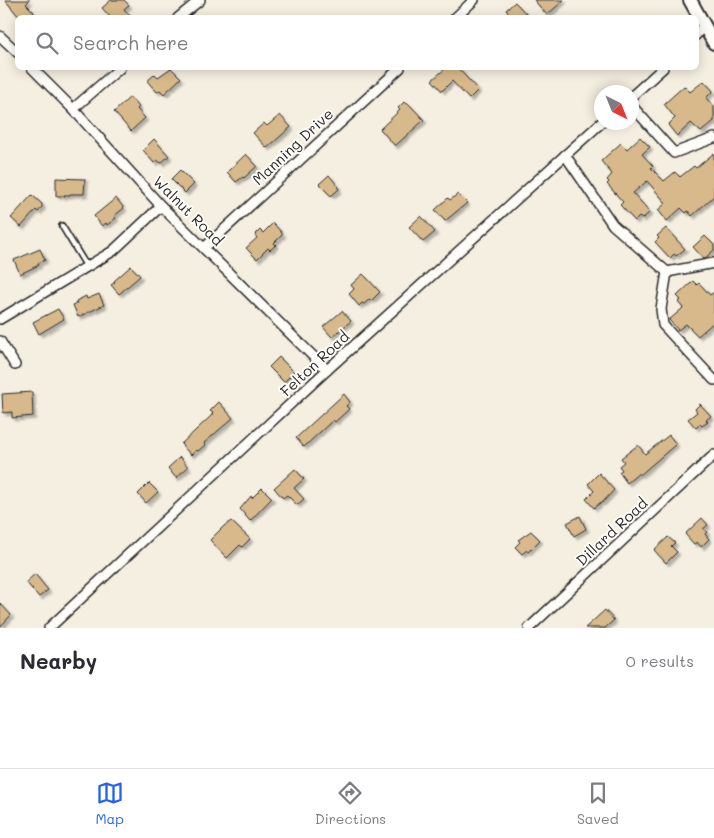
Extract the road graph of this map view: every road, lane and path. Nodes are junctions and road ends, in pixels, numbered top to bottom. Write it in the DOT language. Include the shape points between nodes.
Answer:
graph roads {
  1 [pos="200,0"];
  2 [pos="474,0"];
  3 [pos="690,0"];
  4 [pos="182,15"];
  5 [pos="458,15"];
  6 [pos="695,15"];
  7 [pos="700,30"];
  8 [pos="0,36"];
  9 [pos="714,43"];
  10 [pos="15,51"];
  11 [pos="34,70"];
  12 [pos="118,70"];
  13 [pos="398,70"];
  14 [pos="661,70"];
  15 [pos="639,90"];
  16 [pos="73,109"];
  17 [pos="639,114"];
  18 [pos="594,129"];
  19 [pos="714,138"];
  20 [pos="565,155"];
  21 [pos="161,206"];
  22 [pos="62,226"];
  23 [pos="204,248"];
  24 [pos="714,263"];
  25 [pos="87,267"];
  26 [pos="667,272"];
  27 [pos="0,319"];
  28 [pos="0,340"];
  29 [pos="15,365"];
  30 [pos="327,370"];
  31 [pos="714,380"];
  32 [pos="714,455"];
  33 [pos="50,628"];
  34 [pos="529,628"];
  1 -- 4 [label="street"];
  2 -- 5 [label="street"];
  3 -- 6 [label="main road"];
  7 -- 9 [label="main road"];
  8 -- 10 [label="street"];
  11 -- 16 [label="street, Walnut Road"];
  12 -- 16 [label="street"];
  13 -- 23 [label="street, Manning Drive"];
  14 -- 15 [label="street"];
  16 -- 21 [label="street, Walnut Road"];
  17 -- 19 [label="street" via="674,153"];
  18 -- 20 [label="street, Felton Road"];
  20 -- 26 [label="street" via="612,225"];
  20 -- 30 [label="street, Felton Road"];
  21 -- 23 [label="street, Walnut Road"];
  21 -- 25 [label="street" via="113,251"];
  22 -- 25 [label="lane"];
  23 -- 30 [label="street, Walnut Road"];
  24 -- 26 [label="street"];
  25 -- 27 [label="street"];
  26 -- 31 [label="street" via="661,309 663,325"];
  28 -- 29 [label="street"];
  30 -- 33 [label="street, Felton Road"];
  32 -- 34 [label="street, Dillard Road"];
}
